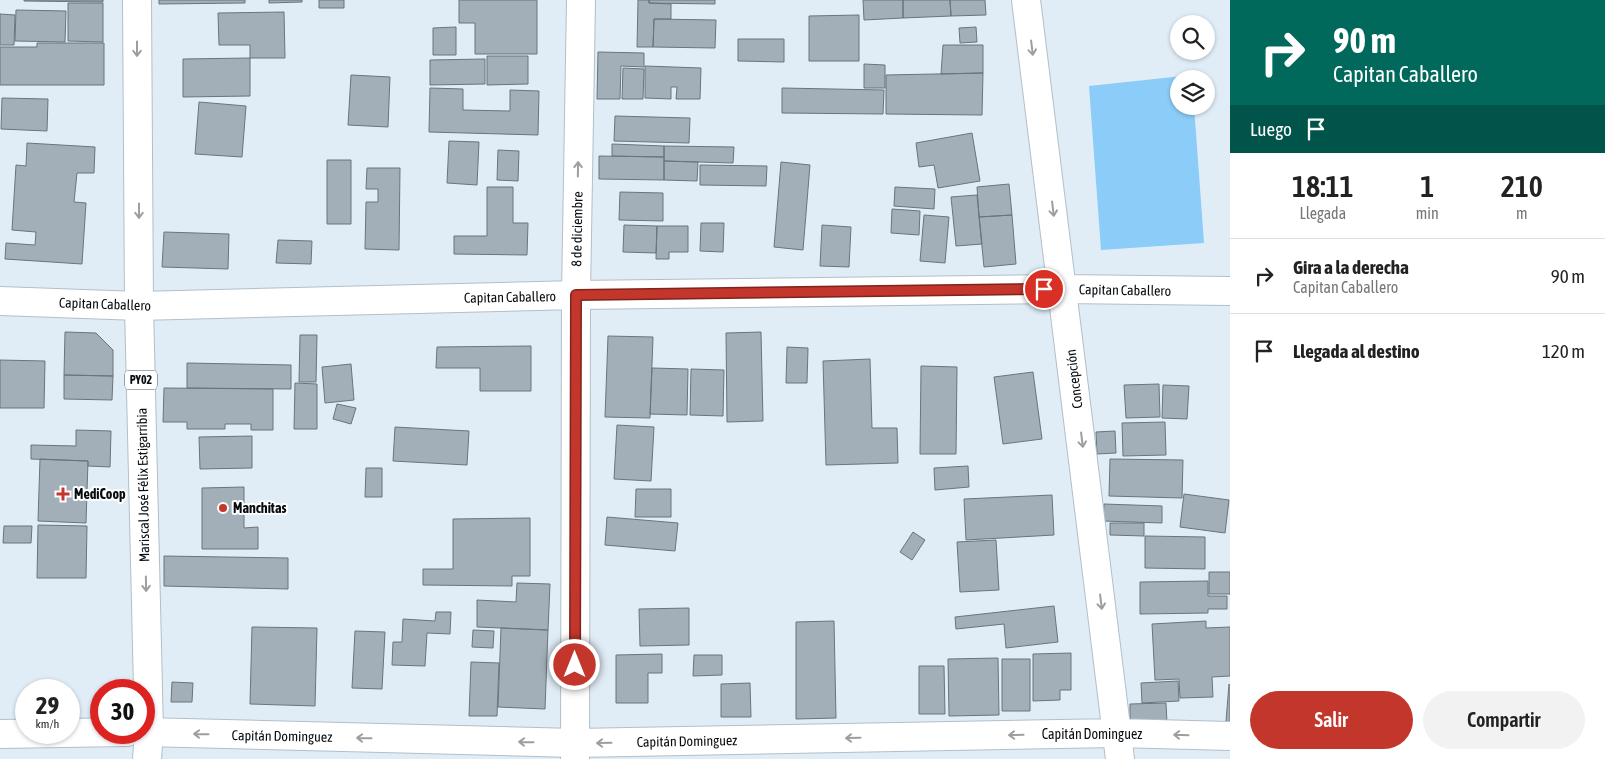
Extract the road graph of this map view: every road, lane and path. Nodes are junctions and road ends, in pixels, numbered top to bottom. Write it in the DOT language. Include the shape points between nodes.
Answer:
graph roads {
  1 [pos="137,0"];
  2 [pos="581,0"];
  3 [pos="1026,0"];
  4 [pos="1063,289"];
  5 [pos="1230,291"];
  6 [pos="576,295"];
  7 [pos="0,301"];
  8 [pos="139,306"];
  9 [pos="140,679"];
  10 [pos="90,733"];
  11 [pos="155,733"];
  12 [pos="0,734"];
  13 [pos="1230,736"];
  14 [pos="144,744"];
  15 [pos="1118,746"];
  16 [pos="572,754"];
  17 [pos="148,759"];
  1 -- 8 [label="street, Mariscal José Félix Estigarribia / PY02, one-way"];
  6 -- 2 [label="street, 8 de diciembre, one-way"];
  3 -- 4 [label="street, Concepción, one-way"];
  4 -- 5 [label="street, Capitan Caballero"];
  4 -- 6 [label="street, Capitan Caballero"];
  4 -- 15 [label="street, Concepción, one-way"];
  6 -- 8 [label="street, Capitan Caballero"];
  6 -- 16 [label="street, 8 de diciembre"];
  7 -- 8 [label="street, Capitan Caballero"];
  8 -- 9 [label="street, Mariscal José Félix Estigarribia / PY02, one-way"];
  10 -- 12 [label="street, Capitán Dominguez"];
  16 -- 11 [label="street, Capitán Dominguez, one-way"];
  13 -- 15 [label="street, Capitán Dominguez, one-way"];
  14 -- 17 [label="street, Mariscal José Félix Estigarribia / PY02"];
  15 -- 16 [label="street, Capitán Dominguez, one-way"];
}
